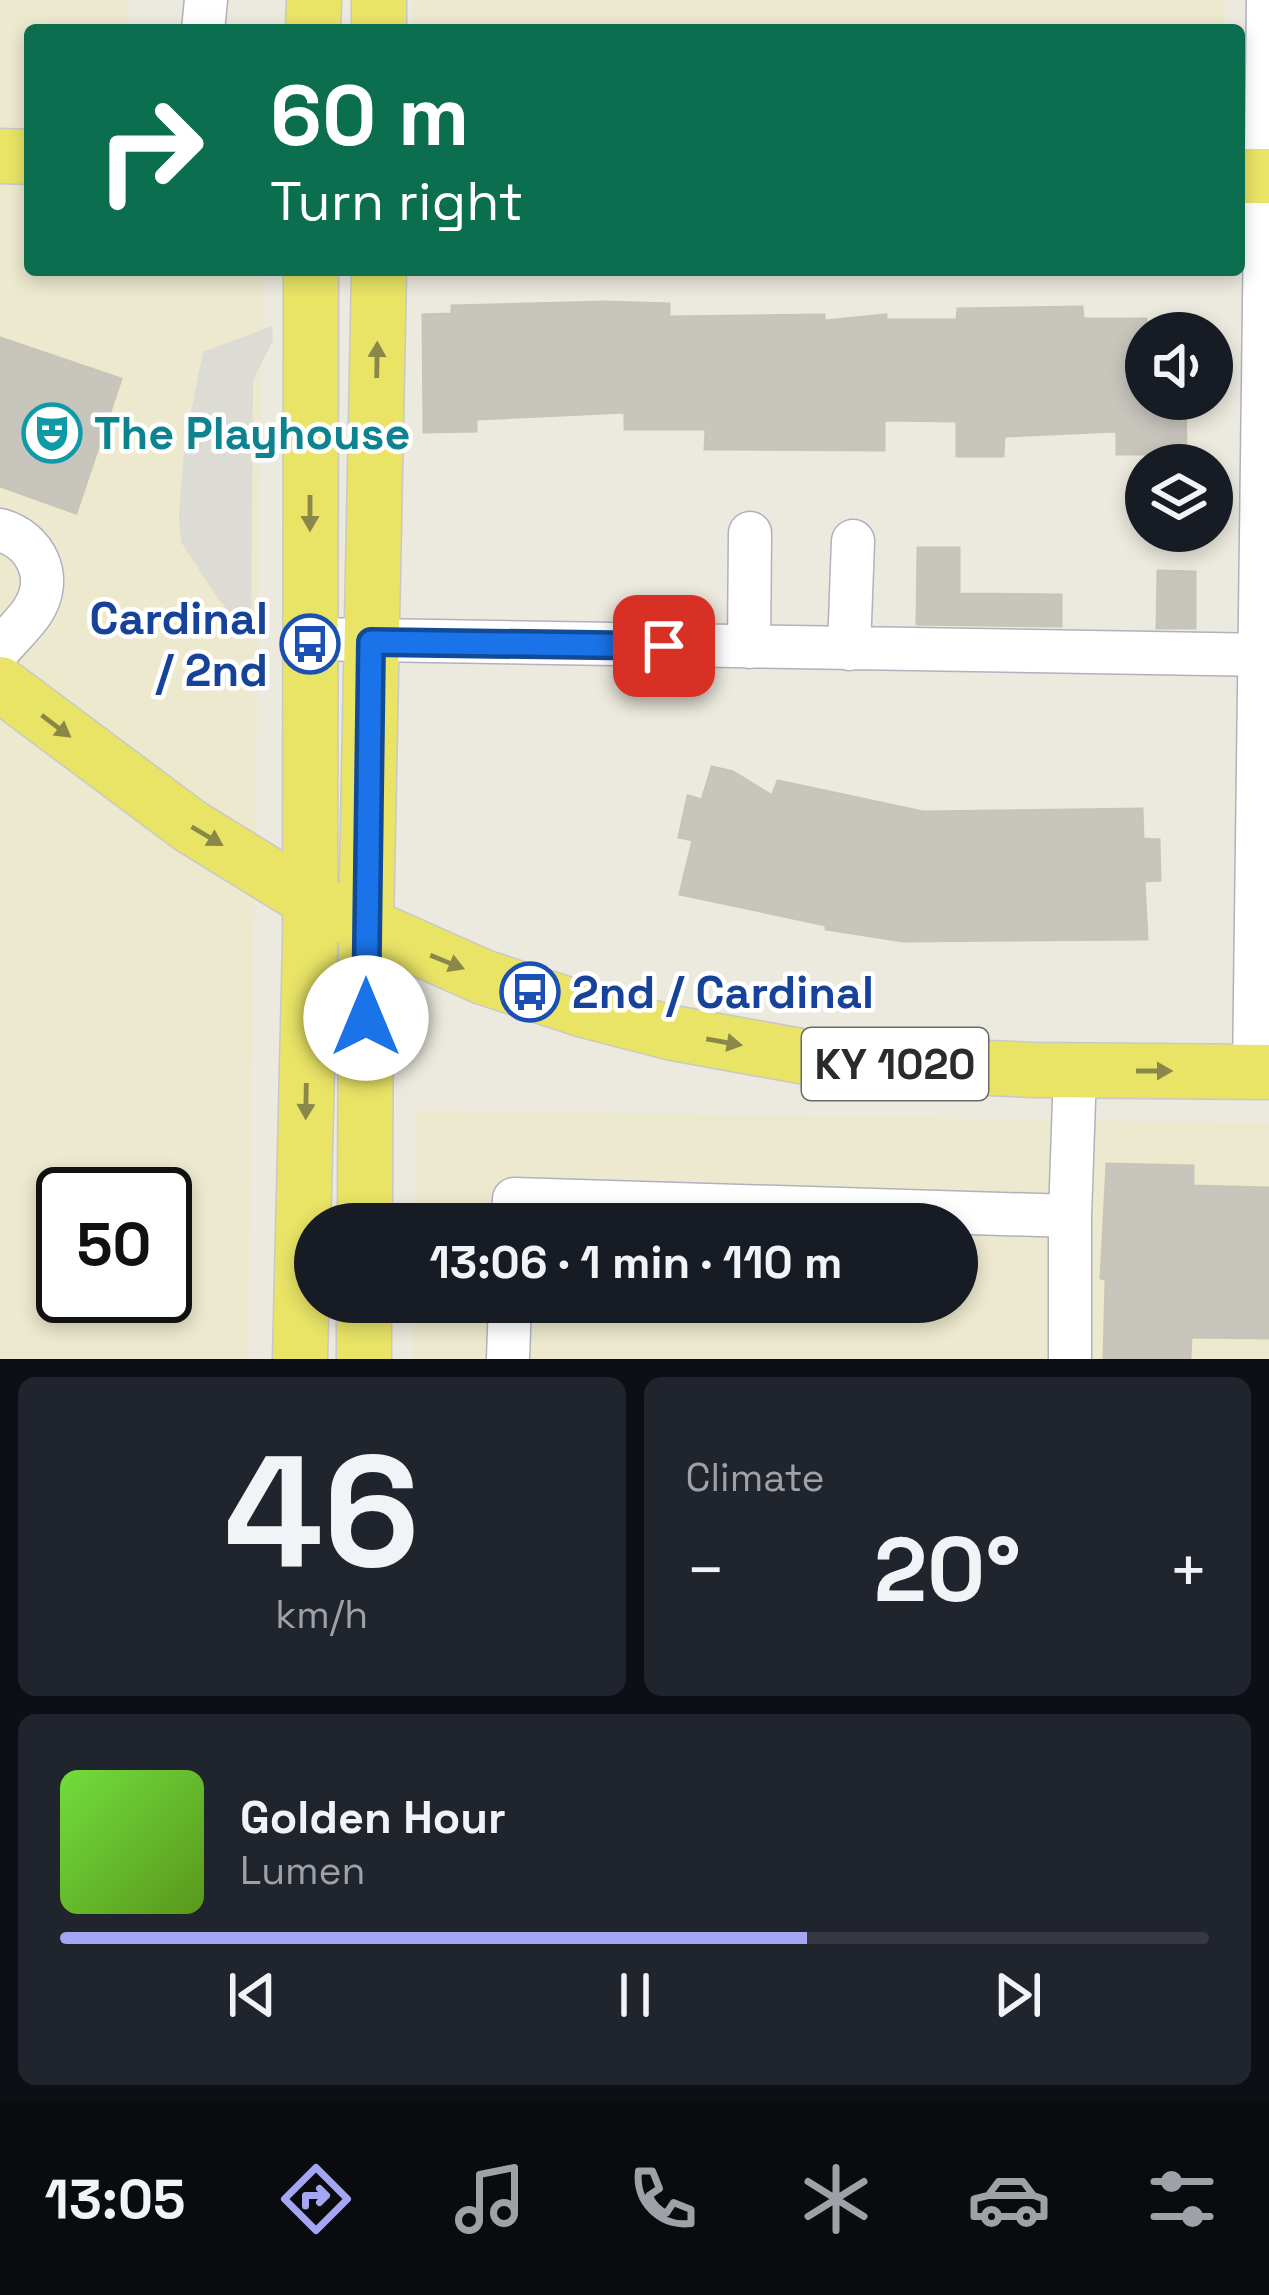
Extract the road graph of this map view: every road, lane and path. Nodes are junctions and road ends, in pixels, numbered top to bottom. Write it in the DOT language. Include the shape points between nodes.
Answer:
graph roads {
  1 [pos="1268,0"];
  2 [pos="1258,176"];
  3 [pos="311,276"];
  4 [pos="379,276"];
  5 [pos="0,530"];
  6 [pos="750,533"];
  7 [pos="853,542"];
  8 [pos="310,639"];
  9 [pos="371,642"];
  10 [pos="749,647"];
  11 [pos="0,649"];
  12 [pos="849,649"];
  13 [pos="1264,655"];
  14 [pos="0,684"];
  15 [pos="310,900"];
  16 [pos="366,926"];
  17 [pos="1075,1071"];
  18 [pos="1262,1072"];
  19 [pos="365,1203"];
  20 [pos="514,1203"];
  21 [pos="645,1203"];
  22 [pos="978,1213"];
  23 [pos="1070,1216"];
  24 [pos="364,1323"];
  25 [pos="509,1323"];
  26 [pos="300,1359"];
  27 [pos="364,1359"];
  28 [pos="508,1359"];
  29 [pos="1070,1359"];
  1 -- 2 [label="street"];
  2 -- 13 [label="street"];
  3 -- 8 [label="main road, one-way"];
  9 -- 4 [label="main road, one-way"];
  5 -- 11 [label="street" via="22,536 36,553 40,595"];
  6 -- 10 [label="street"];
  7 -- 12 [label="street"];
  8 -- 9 [label="street"];
  8 -- 15 [label="main road"];
  9 -- 10 [label="street"];
  9 -- 16 [label="main road"];
  10 -- 12 [label="street"];
  12 -- 13 [label="street"];
  13 -- 18 [label="street"];
  14 -- 15 [label="main road, KY 1020, one-way" via="190,826"];
  15 -- 16 [label="main road, KY 1020"];
  15 -- 26 [label="main road, one-way"];
  16 -- 17 [label="main road, KY 1020, one-way" via="483,977 673,1034 828,1061"];
  16 -- 19 [label="main road"];
  17 -- 18 [label="main road, KY 1020, one-way"];
  17 -- 23 [label="street"];
  20 -- 21 [label="street"];
  22 -- 23 [label="street"];
  23 -- 29 [label="street"];
  24 -- 27 [label="main road"];
  25 -- 28 [label="street"];
}
